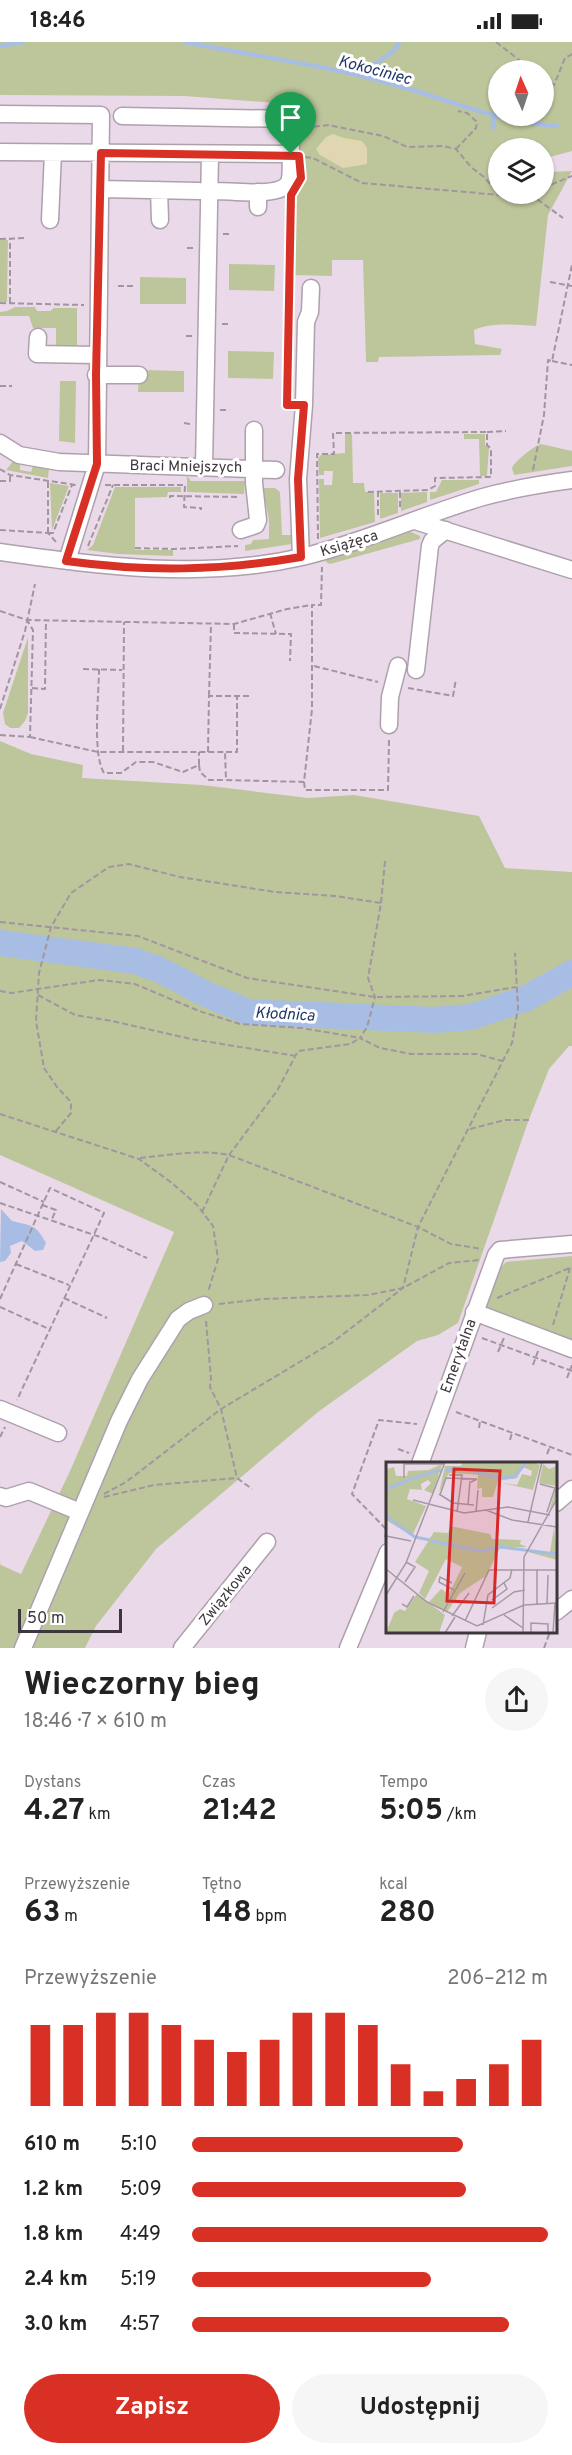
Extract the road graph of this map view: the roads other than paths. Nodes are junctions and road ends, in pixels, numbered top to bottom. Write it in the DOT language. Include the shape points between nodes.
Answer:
graph roads {
  1 [pos="0,114"];
  2 [pos="122,116"];
  3 [pos="0,153"];
  4 [pos="53,153"];
  5 [pos="101,153"];
  6 [pos="210,154"];
  7 [pos="291,154"];
  8 [pos="100,189"];
  9 [pos="159,190"];
  10 [pos="199,191"];
  11 [pos="217,191"];
  12 [pos="50,220"];
  13 [pos="160,220"];
  14 [pos="311,288"];
  15 [pos="38,337"];
  16 [pos="96,355"];
  17 [pos="96,375"];
  18 [pos="139,375"];
  19 [pos="254,430"];
  20 [pos="0,443"];
  21 [pos="97,464"];
  22 [pos="204,467"];
  23 [pos="254,467"];
  24 [pos="276,470"];
  25 [pos="572,480"];
  26 [pos="445,510"];
  27 [pos="407,519"];
  28 [pos="446,530"];
  29 [pos="242,538"];
  30 [pos="0,552"];
  31 [pos="301,557"];
  32 [pos="66,561"];
  33 [pos="572,570"];
  34 [pos="398,666"];
  35 [pos="416,670"];
  36 [pos="389,730"];
  37 [pos="572,1244"];
  38 [pos="204,1305"];
  39 [pos="474,1312"];
  40 [pos="572,1349"];
  41 [pos="5,1411"];
  42 [pos="58,1433"];
  43 [pos="421,1462"];
  44 [pos="572,1489"];
  45 [pos="0,1496"];
  46 [pos="557,1501"];
  47 [pos="81,1512"];
  48 [pos="267,1542"];
  49 [pos="386,1547"];
  50 [pos="379,1597"];
  51 [pos="572,1599"];
  52 [pos="557,1610"];
  53 [pos="478,1633"];
  54 [pos="23,1648"];
  55 [pos="182,1648"];
  56 [pos="348,1648"];
  57 [pos="474,1648"];
  1 -- 5 [label="street" via="101,115"];
  2 -- 7 [label="street" via="290,119"];
  3 -- 4 [label="street"];
  4 -- 5 [label="street"];
  4 -- 12 [label="street"];
  5 -- 6 [label="street"];
  5 -- 8 [label="street"];
  6 -- 7 [label="street"];
  6 -- 22 [label="street"];
  7 -- 11 [label="street" via="290,180 285,188 258,199"];
  8 -- 9 [label="street"];
  8 -- 16 [label="street"];
  9 -- 10 [label="street"];
  9 -- 13 [label="street"];
  14 -- 31 [label="street" via="298,479"];
  15 -- 16 [label="street" via="37,354"];
  16 -- 17 [label="street"];
  17 -- 18 [label="street"];
  17 -- 21 [label="street"];
  19 -- 23 [label="street"];
  20 -- 21 [label="street, Braci Mniejszych" via="19,455"];
  21 -- 22 [label="street, Braci Mniejszych"];
  21 -- 32 [label="street"];
  22 -- 23 [label="street, Braci Mniejszych"];
  23 -- 24 [label="street, Braci Mniejszych"];
  23 -- 29 [label="street" via="258,520"];
  25 -- 26 [label="street, Książęca" via="511,490"];
  26 -- 27 [label="street, Książęca"];
  26 -- 28 [label="street"];
  27 -- 28 [label="street"];
  27 -- 31 [label="street, Książęca"];
  28 -- 33 [label="street"];
  28 -- 35 [label="street" via="432,541"];
  30 -- 32 [label="street, Książęca"];
  31 -- 32 [label="street, Książęca" via="200,570 149,570"];
  34 -- 36 [label="street" via="390,697"];
  37 -- 39 [label="street, Emerytalna" via="498,1252"];
  38 -- 47 [label="street" via="178,1319 140,1379"];
  39 -- 40 [label="street"];
  39 -- 43 [label="street, Emerytalna"];
  41 -- 42 [label="street"];
  44 -- 46 [label="street"];
  45 -- 47 [label="street" via="29,1491"];
  47 -- 54 [label="street"];
  48 -- 55 [label="street, Związkowa"];
  49 -- 50 [label="street"];
  50 -- 56 [label="street"];
  51 -- 52 [label="street"];
  53 -- 57 [label="street"];
}
